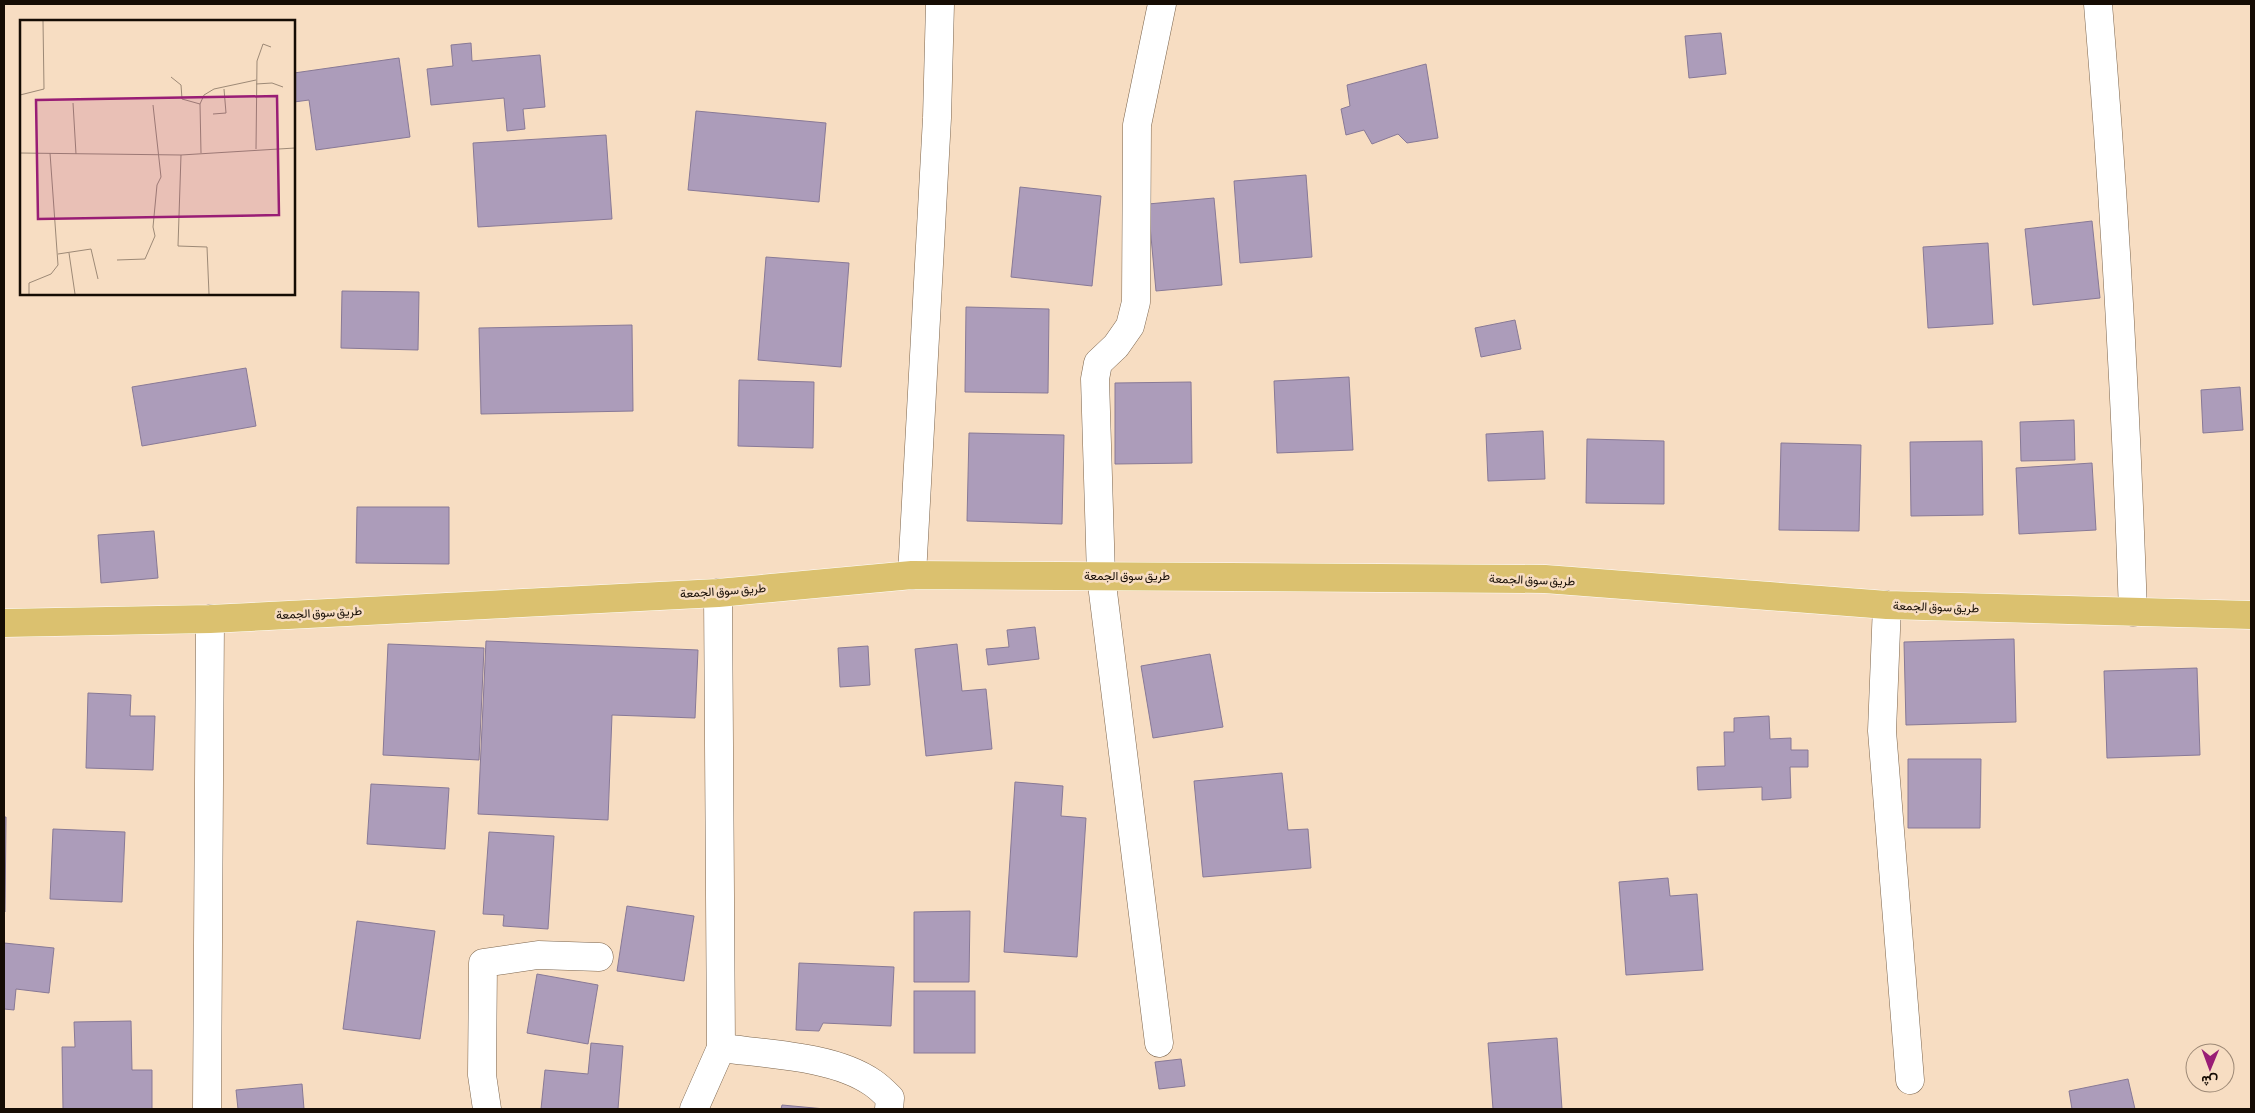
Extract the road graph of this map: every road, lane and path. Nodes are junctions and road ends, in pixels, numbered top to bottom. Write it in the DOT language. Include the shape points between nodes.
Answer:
graph roads {
  1 [pos="940,4"];
  2 [pos="1162,4"];
  3 [pos="2098,4"];
  4 [pos="912,575"];
  5 [pos="1101,576"];
  6 [pos="718,593"];
  7 [pos="1887,605"];
  8 [pos="2133,612"];
  9 [pos="2251,615"];
  10 [pos="210,619"];
  11 [pos="4,623"];
  12 [pos="599,957"];
  13 [pos="1159,1043"];
  14 [pos="722,1048"];
  15 [pos="1910,1080"];
  16 [pos="207,1109"];
  17 [pos="487,1109"];
  18 [pos="694,1109"];
  19 [pos="889,1109"];
  1 -- 4 [label="street" via="937,118"];
  2 -- 5 [label="street" via="1137,125 1136,302 1130,326 1098,363 1095,378"];
  3 -- 8 [label="street" via="2126,406"];
  4 -- 5 [label="main road, طريق سوق الجمعة"];
  4 -- 6 [label="main road, طريق سوق الجمعة"];
  5 -- 7 [label="main road, طريق سوق الجمعة" via="1546,579"];
  5 -- 13 [label="street"];
  6 -- 10 [label="main road, طريق سوق الجمعة"];
  6 -- 14 [label="street"];
  7 -- 8 [label="main road, طريق سوق الجمعة"];
  7 -- 15 [label="street" via="1882,731"];
  8 -- 9 [label="main road, طريق سوق الجمعة"];
  10 -- 11 [label="main road, طريق سوق الجمعة"];
  10 -- 16 [label="street"];
  12 -- 17 [label="street" via="538,955 483,963 482,1075"];
  14 -- 18 [label="street"];
  14 -- 19 [label="street" via="803,1059 843,1069 872,1082 890,1098"];
}
